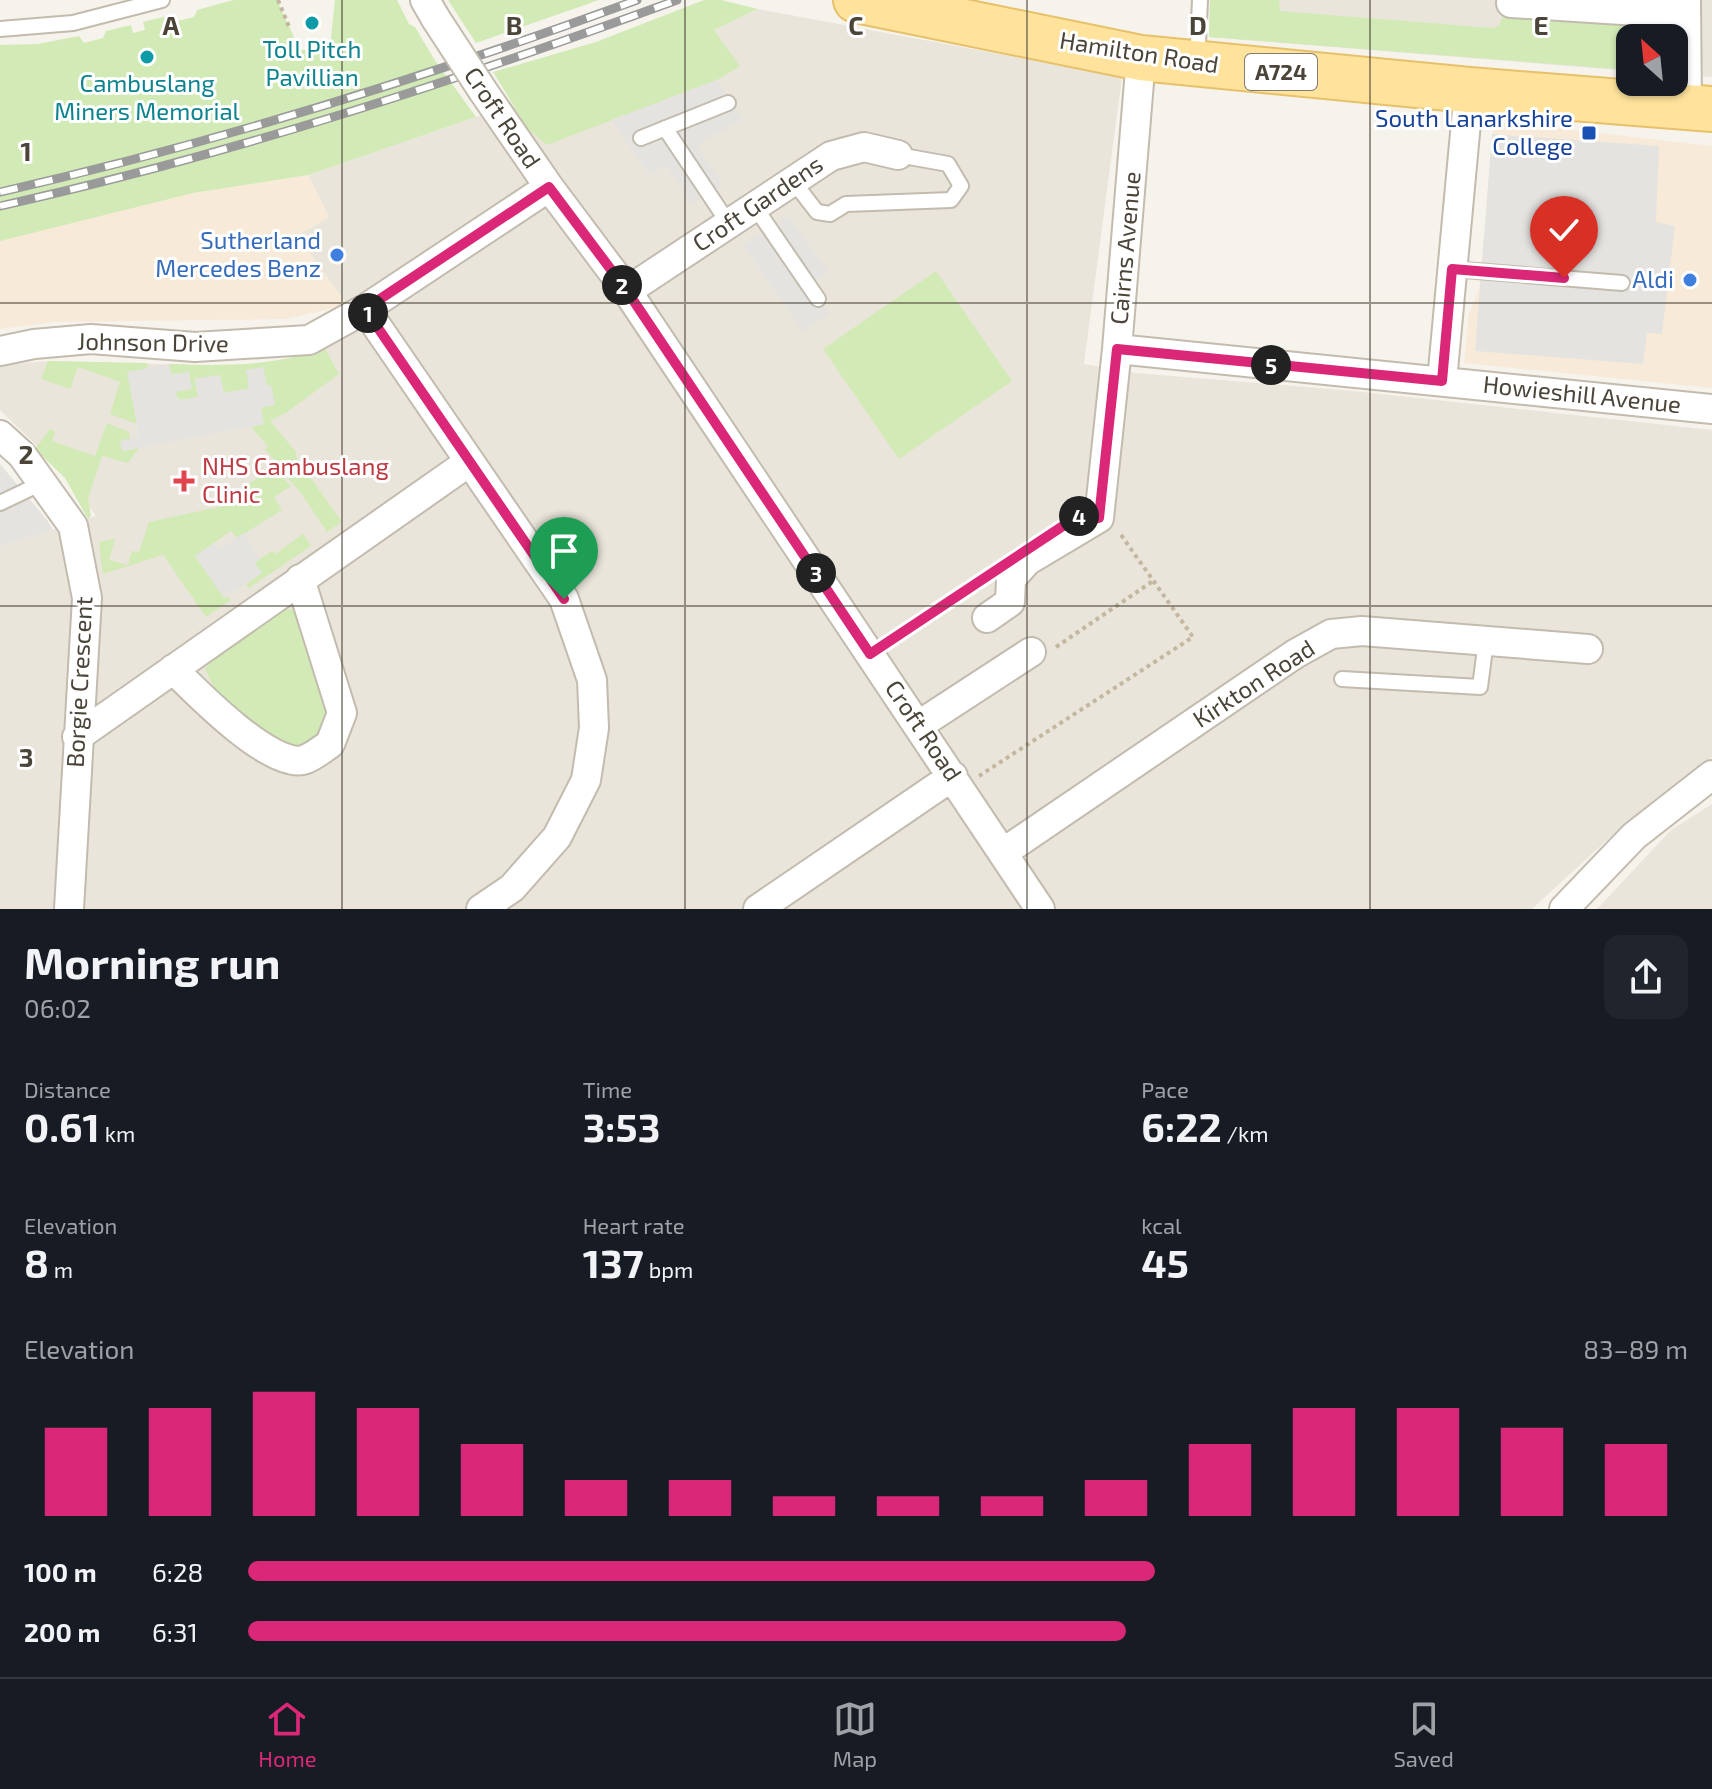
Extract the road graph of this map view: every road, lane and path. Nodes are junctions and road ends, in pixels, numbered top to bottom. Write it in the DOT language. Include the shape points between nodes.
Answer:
graph roads {
  1 [pos="162,0"];
  2 [pos="278,0"];
  3 [pos="856,0"];
  4 [pos="1200,0"];
  5 [pos="1511,3"];
  6 [pos="1685,7"];
  7 [pos="431,10"];
  8 [pos="0,29"];
  9 [pos="290,29"];
  10 [pos="1141,58"];
  11 [pos="1192,63"];
  12 [pos="1469,90"];
  13 [pos="728,103"];
  14 [pos="1700,108"];
  15 [pos="665,128"];
  16 [pos="641,138"];
  17 [pos="898,155"];
  18 [pos="793,181"];
  19 [pos="549,187"];
  20 [pos="755,207"];
  21 [pos="729,224"];
  22 [pos="1452,269"];
  23 [pos="1622,283"];
  24 [pos="627,291"];
  25 [pos="818,299"];
  26 [pos="365,309"];
  27 [pos="1117,349"];
  28 [pos="0,351"];
  29 [pos="1442,381"];
  30 [pos="1712,409"];
  31 [pos="0,435"];
  32 [pos="469,462"];
  33 [pos="42,483"];
  34 [pos="0,503"];
  35 [pos="1099,518"];
  36 [pos="996,570"];
  37 [pos="300,579"];
  38 [pos="1153,581"];
  39 [pos="987,618"];
  40 [pos="1486,641"];
  41 [pos="1588,649"];
  42 [pos="1031,652"];
  43 [pos="870,654"];
  44 [pos="173,669"];
  45 [pos="1342,679"];
  46 [pos="919,725"];
  47 [pos="77,737"];
  48 [pos="1712,775"];
  49 [pos="957,782"];
  50 [pos="1004,852"];
  51 [pos="69,909"];
  52 [pos="481,909"];
  53 [pos="758,909"];
  54 [pos="1040,909"];
  55 [pos="1564,909"];
  1 -- 8 [label="lane" via="73,23"];
  2 -- 9 [label="path"];
  3 -- 10 [label="main road, Hamilton Road / A724"];
  4 -- 11 [label="lane"];
  5 -- 6 [label="street"];
  6 -- 14 [label="street"];
  7 -- 19 [label="street, Croft Road, bridge"];
  10 -- 11 [label="main road, Hamilton Road / A724"];
  10 -- 27 [label="street, Cairns Avenue"];
  11 -- 12 [label="main road, Hamilton Road / A724"];
  12 -- 14 [label="main road, Hamilton Road / A724"];
  12 -- 22 [label="street"];
  13 -- 15 [label="lane"];
  15 -- 16 [label="lane"];
  15 -- 21 [label="lane"];
  17 -- 18 [label="street, Croft Gardens" via="864,147 831,156"];
  17 -- 18 [label="lane" via="948,164 961,186 951,200 846,204 830,214 817,212"];
  18 -- 20 [label="street, Croft Gardens"];
  19 -- 24 [label="street, Croft Road"];
  19 -- 26 [label="street, Johnson Drive"];
  20 -- 21 [label="street, Croft Gardens"];
  20 -- 25 [label="lane"];
  21 -- 24 [label="street, Croft Gardens"];
  22 -- 23 [label="lane"];
  22 -- 29 [label="street"];
  24 -- 43 [label="street, Croft Road"];
  26 -- 28 [label="street, Johnson Drive" via="309,340 195,347 91,339"];
  26 -- 32 [label="street"];
  27 -- 29 [label="street, Howieshill Avenue"];
  27 -- 35 [label="street, Cairns Avenue"];
  29 -- 30 [label="street, Howieshill Avenue"];
  31 -- 33 [label="street, Borgie Crescent"];
  32 -- 37 [label="street"];
  32 -- 52 [label="street" via="564,599 592,680 594,728 586,780 557,837 512,888"];
  33 -- 34 [label="lane"];
  33 -- 47 [label="street, Borgie Crescent" via="73,526 87,598"];
  35 -- 38 [label="path" via="1113,524"];
  35 -- 39 [label="street" via="1027,561 1011,579 1010,602"];
  36 -- 43 [label="path"];
  37 -- 44 [label="street"];
  37 -- 44 [label="street" via="342,713 330,744 302,760 278,756 213,710"];
  38 -- 42 [label="path" via="1056,647 1051,639"];
  38 -- 49 [label="path" via="1193,637"];
  40 -- 41 [label="street, Kirkton Road"];
  40 -- 45 [label="lane" via="1480,687"];
  40 -- 50 [label="street, Kirkton Road" via="1362,631 1331,634"];
  42 -- 46 [label="street"];
  43 -- 46 [label="street, Croft Road"];
  44 -- 47 [label="street"];
  46 -- 49 [label="street, Croft Road"];
  47 -- 51 [label="street, Borgie Crescent"];
  48 -- 55 [label="street" via="1634,836"];
  49 -- 50 [label="street, Croft Road"];
  49 -- 53 [label="street"];
  50 -- 54 [label="street, Croft Road"];
}
